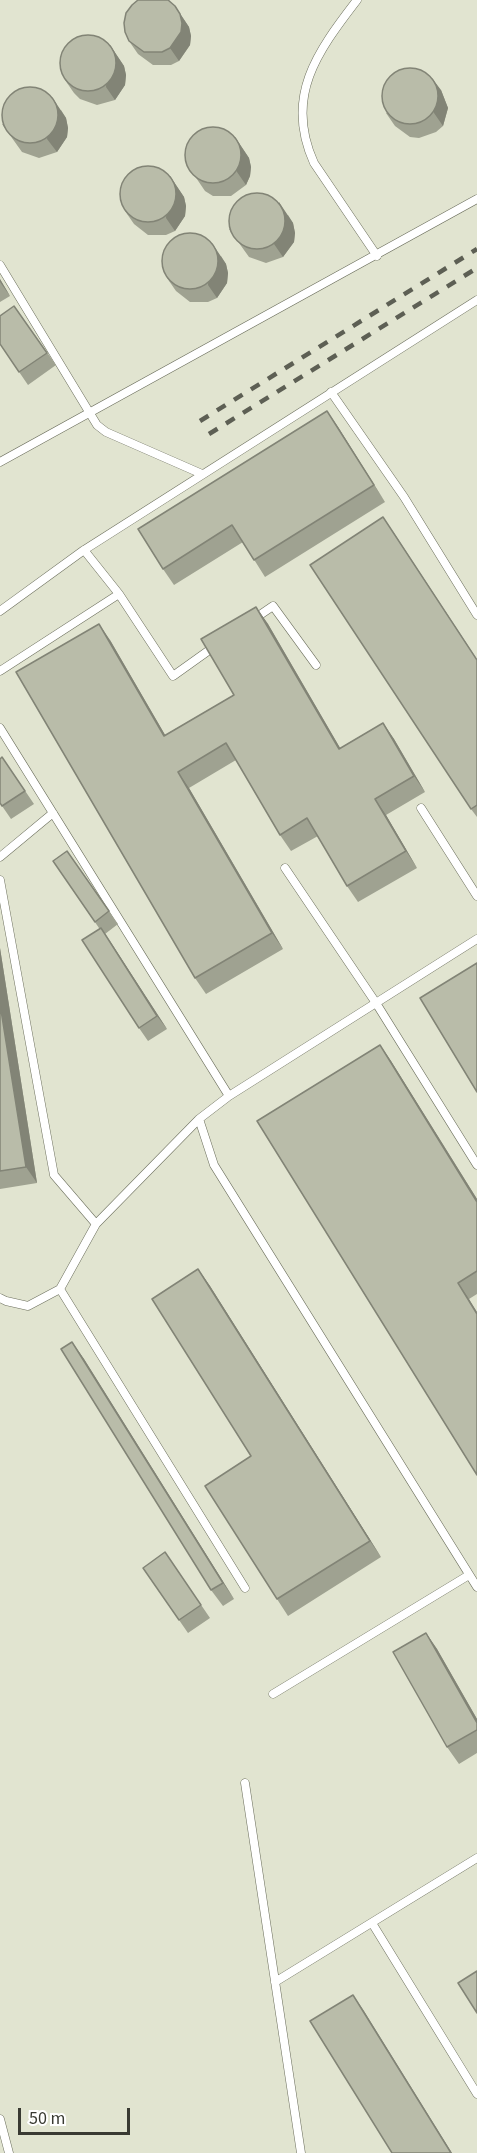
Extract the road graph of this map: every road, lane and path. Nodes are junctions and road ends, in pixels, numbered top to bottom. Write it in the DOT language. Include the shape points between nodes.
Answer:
graph roads {
  1 [pos="357,0"];
  2 [pos="477,199"];
  3 [pos="377,256"];
  4 [pos="0,265"];
  5 [pos="477,300"];
  6 [pos="331,392"];
  7 [pos="90,413"];
  8 [pos="0,462"];
  9 [pos="202,474"];
  10 [pos="84,549"];
  11 [pos="119,594"];
  12 [pos="0,611"];
  13 [pos="477,615"];
  14 [pos="246,625"];
  15 [pos="219,644"];
  16 [pos="316,665"];
  17 [pos="0,671"];
  18 [pos="0,728"];
  19 [pos="421,808"];
  20 [pos="53,813"];
  21 [pos="0,857"];
  22 [pos="285,868"];
  23 [pos="0,880"];
  24 [pos="477,896"];
  25 [pos="477,939"];
  26 [pos="376,1003"];
  27 [pos="229,1096"];
  28 [pos="199,1119"];
  29 [pos="477,1165"];
  30 [pos="96,1224"];
  31 [pos="60,1289"];
  32 [pos="0,1298"];
  33 [pos="469,1575"];
  34 [pos="477,1587"];
  35 [pos="245,1588"];
  36 [pos="273,1694"];
  37 [pos="245,1783"];
  38 [pos="477,1858"];
  39 [pos="372,1923"];
  40 [pos="275,1982"];
  41 [pos="477,2094"];
  42 [pos="0,2119"];
  43 [pos="9,2153"];
  44 [pos="301,2153"];
  1 -- 3 [label="lane" via="313,64 303,100 302,124 314,164"];
  2 -- 3 [label="lane"];
  3 -- 7 [label="lane"];
  4 -- 7 [label="lane"];
  5 -- 6 [label="lane"];
  6 -- 9 [label="lane"];
  6 -- 13 [label="lane" via="404,497"];
  7 -- 8 [label="lane"];
  7 -- 9 [label="lane" via="106,432"];
  9 -- 10 [label="lane"];
  10 -- 11 [label="lane"];
  10 -- 12 [label="lane"];
  11 -- 15 [label="lane" via="173,676"];
  11 -- 17 [label="lane"];
  14 -- 16 [label="lane" via="273,606"];
  18 -- 20 [label="lane"];
  19 -- 24 [label="lane"];
  20 -- 21 [label="lane"];
  20 -- 27 [label="lane"];
  22 -- 26 [label="lane"];
  23 -- 30 [label="lane" via="54,1175"];
  25 -- 26 [label="lane"];
  26 -- 27 [label="lane"];
  26 -- 29 [label="lane"];
  27 -- 28 [label="lane"];
  28 -- 30 [label="lane"];
  28 -- 33 [label="lane" via="214,1165"];
  30 -- 31 [label="lane"];
  31 -- 32 [label="lane" via="28,1306"];
  31 -- 35 [label="lane"];
  33 -- 34 [label="lane"];
  33 -- 36 [label="lane"];
  37 -- 40 [label="lane"];
  38 -- 39 [label="lane"];
  39 -- 40 [label="lane"];
  39 -- 41 [label="lane"];
  40 -- 44 [label="lane"];
  42 -- 43 [label="lane"];
}
